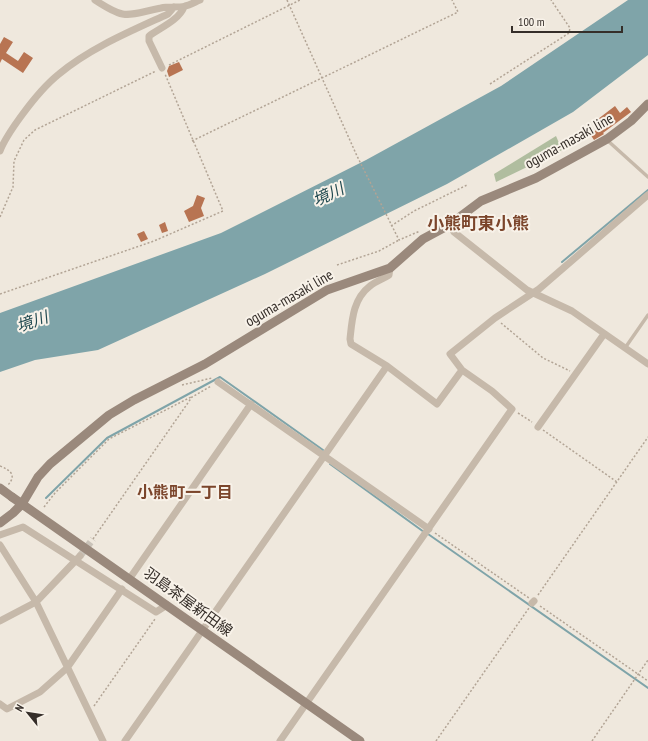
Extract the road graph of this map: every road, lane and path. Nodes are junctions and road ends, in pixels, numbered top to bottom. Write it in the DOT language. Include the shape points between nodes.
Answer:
graph roads {
  1 [pos="95,0"];
  2 [pos="200,0"];
  3 [pos="287,0"];
  4 [pos="300,0"];
  5 [pos="452,0"];
  6 [pos="551,0"];
  7 [pos="290,5"];
  8 [pos="174,7"];
  9 [pos="184,7"];
  10 [pos="162,68"];
  11 [pos="323,77"];
  12 [pos="490,84"];
  13 [pos="648,104"];
  14 [pos="606,139"];
  15 [pos="192,141"];
  16 [pos="0,151"];
  17 [pos="648,177"];
  18 [pos="467,185"];
  19 [pos="648,195"];
  20 [pos="0,217"];
  21 [pos="449,225"];
  22 [pos="391,226"];
  23 [pos="421,230"];
  24 [pos="399,240"];
  25 [pos="337,265"];
  26 [pos="390,268"];
  27 [pos="533,293"];
  28 [pos="0,294"];
  29 [pos="648,315"];
  30 [pos="495,318"];
  31 [pos="604,334"];
  32 [pos="625,348"];
  33 [pos="648,364"];
  34 [pos="387,366"];
  35 [pos="462,370"];
  36 [pos="576,374"];
  37 [pos="215,380"];
  38 [pos="176,386"];
  39 [pos="192,397"];
  40 [pos="251,404"];
  41 [pos="512,409"];
  42 [pos="538,427"];
  43 [pos="648,437"];
  44 [pos="324,455"];
  45 [pos="0,466"];
  46 [pos="617,482"];
  47 [pos="3,488"];
  48 [pos="22,504"];
  49 [pos="44,507"];
  50 [pos="0,523"];
  51 [pos="429,529"];
  52 [pos="0,535"];
  53 [pos="93,539"];
  54 [pos="0,546"];
  55 [pos="78,558"];
  56 [pos="130,578"];
  57 [pos="122,589"];
  58 [pos="36,602"];
  59 [pos="533,602"];
  60 [pos="167,605"];
  61 [pos="158,612"];
  62 [pos="0,621"];
  63 [pos="202,630"];
  64 [pos="648,660"];
  65 [pos="67,668"];
  66 [pos="638,674"];
  67 [pos="648,681"];
  68 [pos="0,704"];
  69 [pos="306,704"];
  70 [pos="88,710"];
  71 [pos="103,741"];
  72 [pos="125,741"];
  73 [pos="280,741"];
  74 [pos="360,741"];
  75 [pos="436,741"];
  76 [pos="592,741"];
  1 -- 8 [label="street" via="111,10 132,16 162,7"];
  2 -- 9 [label="street"];
  3 -- 7 [label="path"];
  4 -- 7 [label="path"];
  5 -- 11 [label="path" via="458,12"];
  6 -- 12 [label="path" via="570,28 569,33"];
  7 -- 10 [label="path"];
  7 -- 11 [label="path"];
  8 -- 9 [label="street"];
  8 -- 16 [label="street" via="168,14 78,60 59,74 38,93"];
  9 -- 10 [label="street" via="176,18 149,36 148,40"];
  10 -- 15 [label="path"];
  10 -- 20 [label="path" via="35,130 24,140 14,161 13,187"];
  11 -- 15 [label="path"];
  11 -- 22 [label="path"];
  13 -- 14 [label="main road, oguma-masaki line" via="631,121"];
  14 -- 17 [label="lane"];
  14 -- 21 [label="main road, oguma-masaki line" via="536,178 481,201"];
  15 -- 28 [label="path" via="223,211 154,241"];
  18 -- 22 [label="path" via="414,211"];
  19 -- 27 [label="street"];
  21 -- 26 [label="main road, oguma-masaki line" via="423,239"];
  21 -- 27 [label="street" via="486,258"];
  22 -- 24 [label="path"];
  23 -- 24 [label="path"];
  24 -- 25 [label="path" via="379,251"];
  26 -- 34 [label="street" via="389,275 373,283 361,294 355,306 350,339 351,344"];
  26 -- 48 [label="main road, oguma-masaki line" via="327,290 205,364 109,415 50,464 38,477"];
  27 -- 30 [label="street"];
  27 -- 31 [label="street" via="572,311"];
  29 -- 32 [label="lane"];
  30 -- 35 [label="street" via="450,354"];
  30 -- 36 [label="path" via="543,358"];
  31 -- 32 [label="street"];
  31 -- 36 [label="street"];
  32 -- 33 [label="street"];
  34 -- 35 [label="street" via="437,404"];
  34 -- 44 [label="street"];
  35 -- 41 [label="street"];
  36 -- 42 [label="street"];
  37 -- 38 [label="path"];
  37 -- 39 [label="path"];
  37 -- 40 [label="street"];
  39 -- 49 [label="path" via="109,439"];
  39 -- 53 [label="path"];
  40 -- 44 [label="street"];
  40 -- 56 [label="street"];
  41 -- 42 [label="path"];
  41 -- 51 [label="street"];
  42 -- 46 [label="path"];
  43 -- 46 [label="path"];
  44 -- 51 [label="street"];
  44 -- 63 [label="street"];
  45 -- 47 [label="path" via="12,473 10,483"];
  46 -- 59 [label="path"];
  47 -- 48 [label="main road, 羽島茶屋新田線, bridge"];
  48 -- 50 [label="main road"];
  48 -- 56 [label="main road, 羽島茶屋新田線"];
  51 -- 59 [label="path"];
  51 -- 69 [label="street"];
  52 -- 55 [label="street" via="23,527"];
  54 -- 58 [label="street"];
  55 -- 57 [label="street"];
  55 -- 58 [label="street"];
  56 -- 60 [label="main road, 羽島茶屋新田線"];
  57 -- 61 [label="street"];
  57 -- 65 [label="street"];
  58 -- 62 [label="street"];
  58 -- 65 [label="street"];
  59 -- 66 [label="path"];
  59 -- 75 [label="path"];
  60 -- 61 [label="street"];
  60 -- 63 [label="main road, 羽島茶屋新田線"];
  61 -- 70 [label="path" via="94,707"];
  63 -- 69 [label="main road, 羽島茶屋新田線"];
  63 -- 72 [label="street"];
  64 -- 66 [label="path"];
  65 -- 68 [label="street" via="40,692 7,709"];
  65 -- 70 [label="street"];
  66 -- 67 [label="path"];
  66 -- 76 [label="path"];
  69 -- 73 [label="street"];
  69 -- 74 [label="main road, 羽島茶屋新田線"];
  70 -- 71 [label="street"];
}
